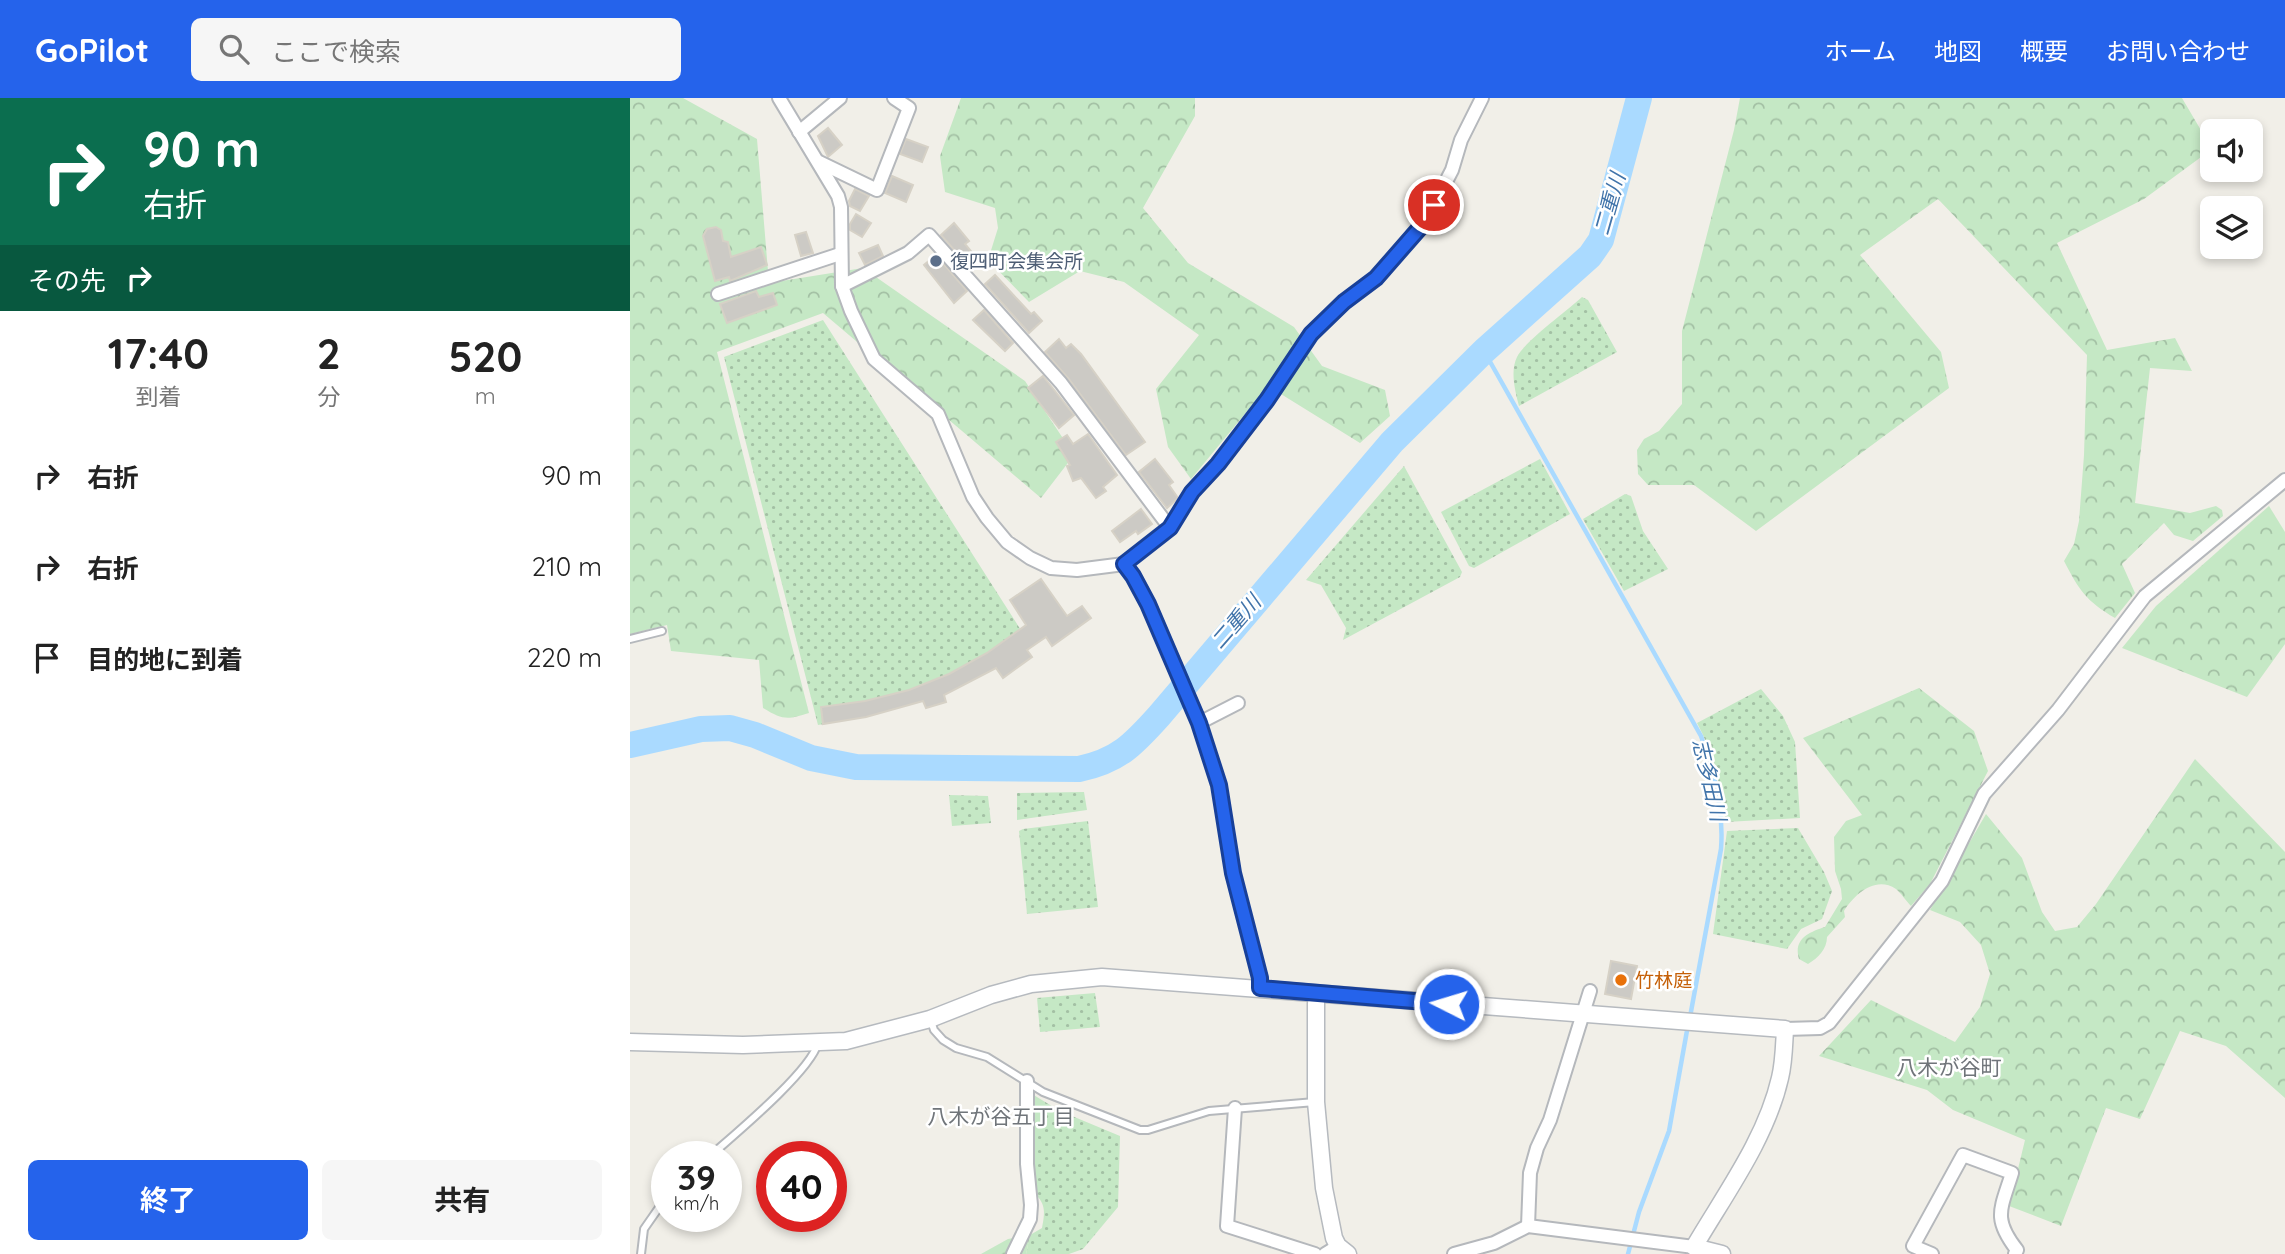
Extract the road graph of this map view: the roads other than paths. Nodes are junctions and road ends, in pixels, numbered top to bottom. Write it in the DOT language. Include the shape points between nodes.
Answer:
graph roads {
  1 [pos="779,98"];
  2 [pos="840,98"];
  3 [pos="894,98"];
  4 [pos="1482,98"];
  5 [pos="799,132"];
  6 [pos="818,161"];
  7 [pos="840,254"];
  8 [pos="842,286"];
  9 [pos="718,294"];
  10 [pos="2285,480"];
  11 [pos="1170,528"];
  12 [pos="1124,564"];
  13 [pos="662,631"];
  14 [pos="630,639"];
  15 [pos="1238,703"];
  16 [pos="1199,723"];
  17 [pos="1260,988"];
  18 [pos="1590,991"];
  19 [pos="1316,998"];
  20 [pos="1581,1014"];
  21 [pos="930,1019"];
  22 [pos="1785,1029"];
  23 [pos="630,1042"];
  24 [pos="818,1044"];
  25 [pos="1027,1081"];
  26 [pos="1315,1102"];
  27 [pos="1235,1108"];
  28 [pos="726,1141"];
  29 [pos="651,1220"];
  30 [pos="1528,1226"];
  31 [pos="1689,1249"];
  32 [pos="1337,1251"];
  33 [pos="641,1254"];
  34 [pos="1013,1254"];
  35 [pos="1315,1254"];
  36 [pos="1454,1254"];
  37 [pos="1722,1254"];
  38 [pos="1932,1254"];
  39 [pos="2015,1254"];
  1 -- 5 [label="street"];
  2 -- 5 [label="street"];
  3 -- 6 [label="street" via="909,108 877,190"];
  4 -- 11 [label="street" via="1425,222 1376,278 1311,334"];
  5 -- 6 [label="street"];
  6 -- 7 [label="street" via="841,207"];
  7 -- 8 [label="street"];
  7 -- 9 [label="street"];
  8 -- 11 [label="street" via="908,253 929,235 1061,383"];
  8 -- 12 [label="street" via="874,359 938,414 973,497 1007,542 1051,568"];
  10 -- 22 [label="street" via="2144,596 2058,710 1984,794 1942,881 1829,1023 1820,1028"];
  11 -- 12 [label="street"];
  12 -- 16 [label="street" via="1148,604"];
  13 -- 14 [label="lane"];
  15 -- 16 [label="street"];
  16 -- 17 [label="street" via="1219,785 1233,873"];
  17 -- 19 [label="street"];
  17 -- 21 [label="street" via="1130,977 1068,979 990,995"];
  18 -- 20 [label="street"];
  19 -- 20 [label="street"];
  19 -- 26 [label="street"];
  20 -- 22 [label="street"];
  20 -- 30 [label="street" via="1530,1173"];
  21 -- 24 [label="street" via="871,1036"];
  21 -- 25 [label="lane" via="943,1040 987,1057"];
  22 -- 31 [label="street" via="1781,1077 1773,1104 1757,1139"];
  23 -- 24 [label="street"];
  24 -- 28 [label="lane" via="814,1055"];
  25 -- 27 [label="lane" via="1043,1092 1140,1130"];
  25 -- 34 [label="street" via="1030,1219"];
  26 -- 27 [label="lane"];
  26 -- 32 [label="street" via="1324,1188"];
  27 -- 35 [label="street" via="1227,1226"];
  29 -- 33 [label="lane"];
  30 -- 31 [label="street"];
  30 -- 36 [label="street" via="1494,1243"];
  31 -- 37 [label="street"];
  38 -- 39 [label="street" via="1913,1246 1963,1155 2012,1173 2000,1220"];
}
